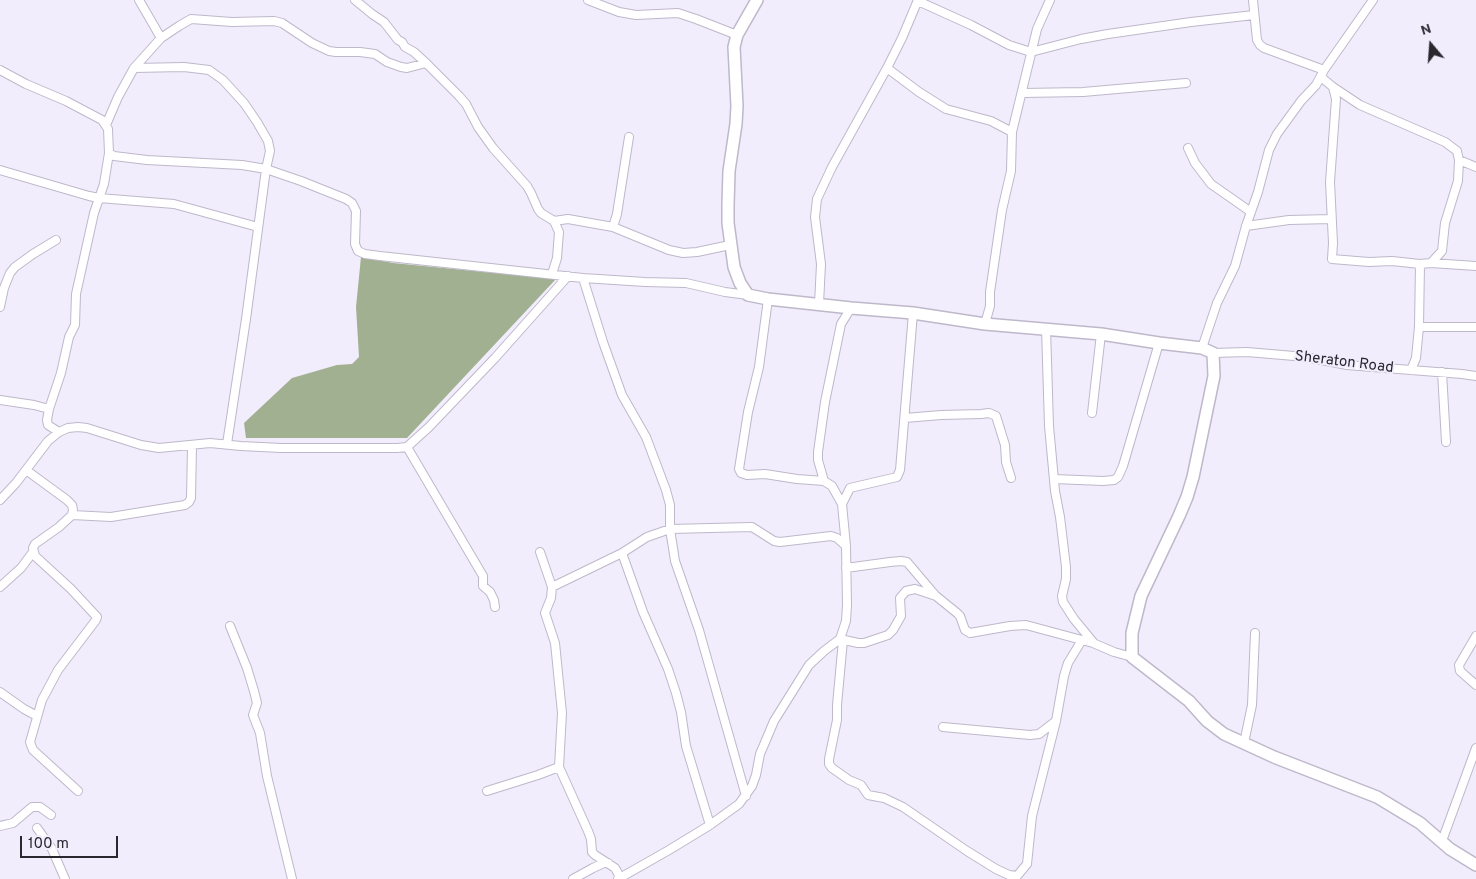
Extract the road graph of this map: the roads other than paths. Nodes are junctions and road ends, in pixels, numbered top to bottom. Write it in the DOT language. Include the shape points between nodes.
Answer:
graph roads {
  1 [pos="139,0"];
  2 [pos="355,0"];
  3 [pos="588,0"];
  4 [pos="757,0"];
  5 [pos="1050,0"];
  6 [pos="1253,0"];
  7 [pos="1373,0"];
  8 [pos="918,1"];
  9 [pos="1254,15"];
  10 [pos="736,35"];
  11 [pos="161,38"];
  12 [pos="1031,52"];
  13 [pos="426,63"];
  14 [pos="134,68"];
  15 [pos="887,68"];
  16 [pos="0,70"];
  17 [pos="1322,73"];
  18 [pos="1186,84"];
  19 [pos="1333,87"];
  20 [pos="1022,93"];
  21 [pos="106,126"];
  22 [pos="1012,132"];
  23 [pos="629,137"];
  24 [pos="1188,148"];
  25 [pos="109,153"];
  26 [pos="1460,160"];
  27 [pos="1476,167"];
  28 [pos="266,169"];
  29 [pos="0,170"];
  30 [pos="99,198"];
  31 [pos="1251,212"];
  32 [pos="1332,219"];
  33 [pos="554,221"];
  34 [pos="1246,226"];
  35 [pos="258,227"];
  36 [pos="613,227"];
  37 [pos="56,240"];
  38 [pos="730,245"];
  39 [pos="1432,263"];
  40 [pos="1420,264"];
  41 [pos="1476,266"];
  42 [pos="552,274"];
  43 [pos="568,276"];
  44 [pos="583,278"];
  45 [pos="748,294"];
  46 [pos="768,298"];
  47 [pos="819,304"];
  48 [pos="0,306"];
  49 [pos="851,308"];
  50 [pos="913,313"];
  51 [pos="985,324"];
  52 [pos="1419,327"];
  53 [pos="1476,327"];
  54 [pos="1046,328"];
  55 [pos="1101,334"];
  56 [pos="1159,343"];
  57 [pos="1208,350"];
  58 [pos="1411,370"];
  59 [pos="1442,372"];
  60 [pos="1476,376"];
  61 [pos="0,400"];
  62 [pos="49,409"];
  63 [pos="1092,413"];
  64 [pos="905,418"];
  65 [pos="58,432"];
  66 [pos="1446,442"];
  67 [pos="227,444"];
  68 [pos="192,446"];
  69 [pos="407,447"];
  70 [pos="26,470"];
  71 [pos="1011,478"];
  72 [pos="1054,480"];
  73 [pos="824,481"];
  74 [pos="0,500"];
  75 [pos="842,504"];
  76 [pos="72,515"];
  77 [pos="670,529"];
  78 [pos="846,546"];
  79 [pos="33,552"];
  80 [pos="540,552"];
  81 [pos="622,553"];
  82 [pos="846,568"];
  83 [pos="0,587"];
  84 [pos="552,587"];
  85 [pos="936,596"];
  86 [pos="495,607"];
  87 [pos="230,626"];
  88 [pos="1255,633"];
  89 [pos="1476,636"];
  90 [pos="842,639"];
  91 [pos="1082,640"];
  92 [pos="1093,643"];
  93 [pos="1132,657"];
  94 [pos="1476,685"];
  95 [pos="0,692"];
  96 [pos="37,716"];
  97 [pos="1056,721"];
  98 [pos="943,727"];
  99 [pos="1244,743"];
  100 [pos="1476,748"];
  101 [pos="559,767"];
  102 [pos="487,790"];
  103 [pos="78,791"];
  104 [pos="746,796"];
  105 [pos="51,815"];
  106 [pos="710,825"];
  107 [pos="0,826"];
  108 [pos="37,828"];
  109 [pos="1442,841"];
  110 [pos="608,863"];
  111 [pos="1476,866"];
  112 [pos="619,878"];
  113 [pos="64,879"];
  114 [pos="292,879"];
  115 [pos="572,879"];
  1 -- 11 [label="street"];
  2 -- 13 [label="street" via="384,22 405,47"];
  3 -- 10 [label="street" via="636,15 678,13"];
  4 -- 10 [label="street"];
  5 -- 12 [label="street"];
  6 -- 9 [label="street"];
  7 -- 17 [label="street"];
  8 -- 12 [label="street"];
  8 -- 15 [label="street"];
  9 -- 12 [label="street" via="1099,36"];
  9 -- 17 [label="street" via="1260,45"];
  10 -- 38 [label="street" via="737,106 728,188"];
  11 -- 13 [label="street" via="192,19 274,21 328,51 375,54 401,67"];
  11 -- 14 [label="street"];
  12 -- 20 [label="street"];
  13 -- 33 [label="street" via="466,104 478,127 532,193 541,213"];
  14 -- 21 [label="street"];
  14 -- 28 [label="street" via="198,68 216,74 244,103 268,140 270,151"];
  15 -- 22 [label="street" via="946,109 991,121"];
  15 -- 47 [label="street" via="817,199 815,217 821,264"];
  16 -- 21 [label="street" via="102,120"];
  17 -- 19 [label="street"];
  17 -- 31 [label="street" via="1277,134 1269,150"];
  18 -- 20 [label="street"];
  19 -- 26 [label="street" via="1360,104 1445,142 1457,151"];
  19 -- 32 [label="street" via="1336,99 1330,182"];
  20 -- 22 [label="street"];
  21 -- 25 [label="street"];
  22 -- 51 [label="street" via="1011,171"];
  23 -- 36 [label="street"];
  24 -- 31 [label="street" via="1211,184"];
  25 -- 28 [label="street" via="147,160"];
  25 -- 30 [label="street"];
  26 -- 27 [label="street"];
  26 -- 39 [label="street" via="1442,251"];
  28 -- 35 [label="street"];
  28 -- 42 [label="street" via="352,203 356,211 355,244 358,251 365,254"];
  29 -- 30 [label="street"];
  30 -- 35 [label="street" via="174,204"];
  30 -- 62 [label="street" via="76,294 75,325"];
  31 -- 34 [label="street"];
  32 -- 34 [label="street"];
  32 -- 40 [label="street" via="1332,259"];
  33 -- 36 [label="street" via="568,219"];
  33 -- 42 [label="street" via="559,232"];
  34 -- 57 [label="street" via="1235,266 1217,303"];
  35 -- 67 [label="street"];
  36 -- 38 [label="street" via="683,253"];
  37 -- 48 [label="street" via="15,267 4,288"];
  38 -- 45 [label="street" via="734,267"];
  39 -- 40 [label="street"];
  39 -- 41 [label="street"];
  40 -- 52 [label="street"];
  42 -- 43 [label="street"];
  43 -- 44 [label="street"];
  43 -- 69 [label="street" via="496,358"];
  44 -- 45 [label="street" via="686,283"];
  44 -- 77 [label="street" via="622,395 646,437 666,490"];
  45 -- 46 [label="street"];
  46 -- 47 [label="street"];
  46 -- 73 [label="street" via="759,367 739,469 747,475"];
  47 -- 49 [label="street"];
  49 -- 50 [label="street"];
  49 -- 73 [label="street" via="841,324 825,402 818,452"];
  50 -- 51 [label="street"];
  50 -- 64 [label="street"];
  51 -- 54 [label="street"];
  52 -- 53 [label="street"];
  52 -- 58 [label="street" via="1416,358"];
  54 -- 55 [label="street"];
  54 -- 72 [label="street"];
  55 -- 56 [label="street"];
  55 -- 63 [label="street"];
  56 -- 57 [label="street"];
  56 -- 72 [label="street" via="1124,466 1118,477 1103,481"];
  57 -- 58 [label="street, Sheraton Road" via="1306,357 1347,365"];
  57 -- 93 [label="street" via="1214,376 1193,477 1180,516 1141,596 1132,632"];
  58 -- 59 [label="street, Sheraton Road"];
  59 -- 60 [label="street, Sheraton Road"];
  59 -- 66 [label="street"];
  61 -- 62 [label="street"];
  62 -- 65 [label="street" via="48,425"];
  64 -- 71 [label="street" via="989,413 996,416"];
  64 -- 75 [label="street" via="897,476 850,488"];
  65 -- 68 [label="street" via="78,427 159,448"];
  65 -- 70 [label="street"];
  67 -- 68 [label="street" via="210,442"];
  67 -- 69 [label="street" via="281,448"];
  68 -- 76 [label="street" via="191,498 185,505 111,516"];
  69 -- 86 [label="street" via="483,576 483,586 490,592"];
  70 -- 74 [label="street"];
  70 -- 76 [label="street" via="67,500 72,505"];
  72 -- 92 [label="street" via="1066,567 1063,602"];
  73 -- 75 [label="street" via="832,486"];
  75 -- 78 [label="street"];
  76 -- 79 [label="street" via="36,544"];
  77 -- 78 [label="street" via="752,527 774,541 831,536"];
  77 -- 81 [label="street" via="646,537"];
  77 -- 104 [label="street" via="675,561 699,630"];
  78 -- 82 [label="street"];
  79 -- 83 [label="street"];
  79 -- 96 [label="street" via="97,617 58,670"];
  80 -- 84 [label="street"];
  81 -- 84 [label="street"];
  81 -- 106 [label="street" via="671,677 686,746"];
  82 -- 85 [label="street" via="907,562"];
  82 -- 90 [label="street" via="846,621"];
  84 -- 101 [label="street" via="545,613 555,643 562,713"];
  85 -- 90 [label="street" via="920,590 906,591 900,598 901,616 888,635 864,643"];
  85 -- 91 [label="street" via="960,616 965,630 970,633 1026,625"];
  87 -- 114 [label="street" via="254,691 257,704 253,715 260,733"];
  88 -- 99 [label="street" via="1252,704"];
  89 -- 94 [label="street" via="1459,665 1460,671"];
  90 -- 97 [label="street" via="837,720 829,764 861,785 868,795 903,807 967,851 1010,875 1017,876 1027,864 1032,816"];
  90 -- 104 [label="street" via="809,665 784,705 760,754 756,775"];
  91 -- 92 [label="street"];
  91 -- 97 [label="street" via="1068,663"];
  92 -- 93 [label="street"];
  93 -- 99 [label="street" via="1188,701 1207,721"];
  95 -- 96 [label="street"];
  96 -- 103 [label="street" via="30,742 33,750"];
  97 -- 98 [label="street" via="1039,734 1030,736"];
  99 -- 109 [label="street" via="1377,796"];
  100 -- 109 [label="street"];
  101 -- 102 [label="street"];
  101 -- 110 [label="street" via="588,831 592,852"];
  104 -- 106 [label="street"];
  105 -- 107 [label="street" via="40,807 32,807 13,823"];
  106 -- 112 [label="street"];
  108 -- 113 [label="street" via="52,849"];
  109 -- 111 [label="street"];
  110 -- 112 [label="street" via="615,868"];
  110 -- 115 [label="street"];
}
